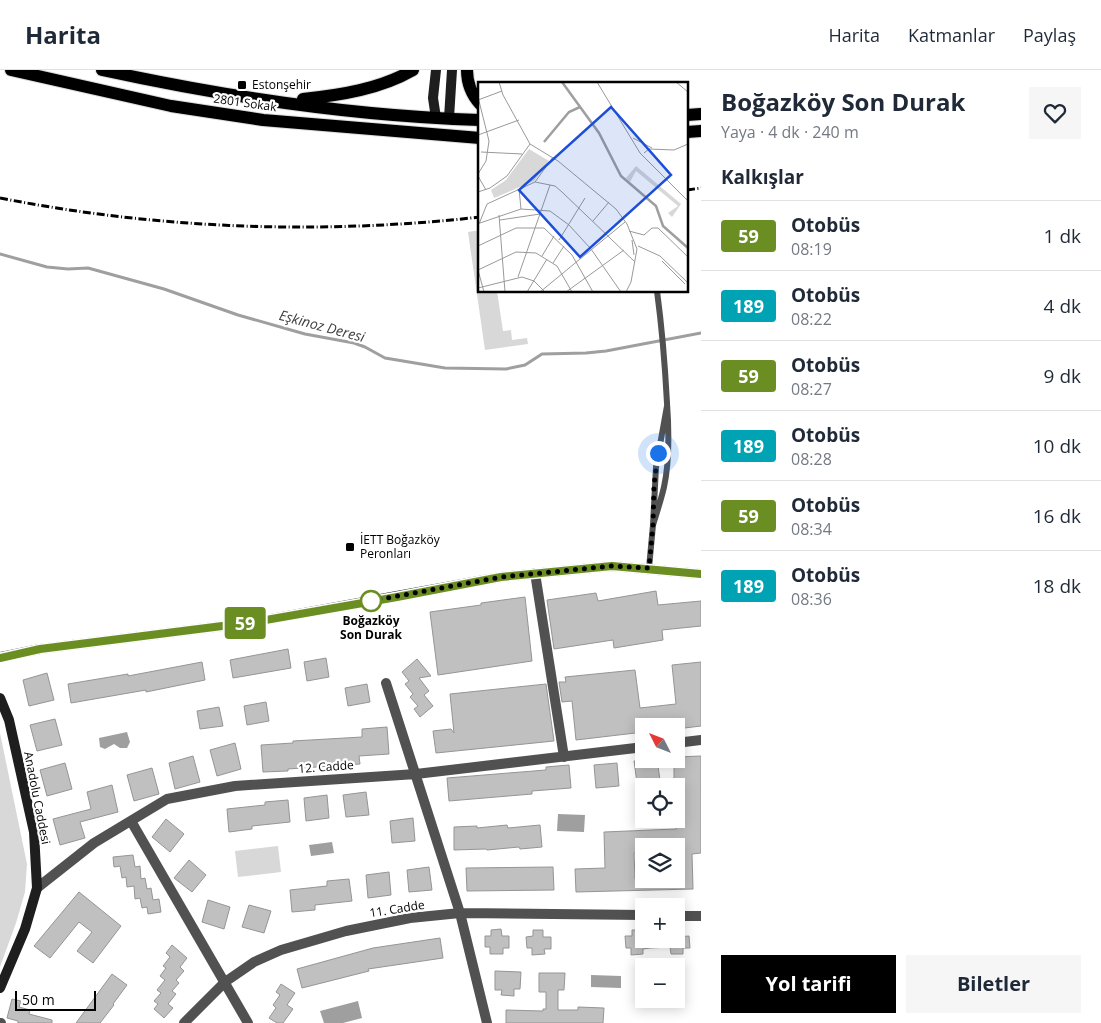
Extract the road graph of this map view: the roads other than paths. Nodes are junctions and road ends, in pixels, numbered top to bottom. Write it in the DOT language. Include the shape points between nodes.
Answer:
graph roads {
  1 [pos="11,70"];
  2 [pos="102,70"];
  3 [pos="414,70"];
  4 [pos="436,70"];
  5 [pos="452,70"];
  6 [pos="467,70"];
  7 [pos="478,101"];
  8 [pos="281,102"];
  9 [pos="701,114"];
  10 [pos="688,115"];
  11 [pos="262,120"];
  12 [pos="478,120"];
  13 [pos="441,121"];
  14 [pos="701,131"];
  15 [pos="688,132"];
  16 [pos="452,136"];
  17 [pos="478,138"];
  18 [pos="657,292"];
  19 [pos="667,406"];
  20 [pos="653,525"];
  21 [pos="649,568"];
  22 [pos="535,573"];
  23 [pos="701,574"];
  24 [pos="0,658"];
  25 [pos="386,683"];
  26 [pos="0,698"];
  27 [pos="701,740"];
  28 [pos="685,743"];
  29 [pos="635,748"];
  30 [pos="564,757"];
  31 [pos="416,774"];
  32 [pos="131,821"];
  33 [pos="37,888"];
  34 [pos="460,913"];
  35 [pos="635,915"];
  36 [pos="685,916"];
  37 [pos="701,916"];
  38 [pos="225,982"];
  39 [pos="0,988"];
  40 [pos="184,1023"];
  41 [pos="248,1023"];
  42 [pos="487,1023"];
  1 -- 11 [label="main road, 2801 Sokak" via="171,106"];
  2 -- 8 [label="main road, 2801 Sokak" via="214,93"];
  3 -- 8 [label="main road" via="373,87 336,96"];
  4 -- 13 [label="street" via="434,98"];
  5 -- 13 [label="street"];
  6 -- 7 [label="main road" via="468,85"];
  8 -- 13 [label="main road, 2801 Sokak"];
  9 -- 10 [label="main road"];
  11 -- 13 [label="main road" via="307,117 427,127"];
  11 -- 16 [label="main road, 2801 Sokak"];
  12 -- 13 [label="main road, 2801 Sokak"];
  13 -- 16 [label="main road" via="444,132"];
  14 -- 15 [label="main road"];
  16 -- 17 [label="main road, 2801 Sokak"];
  18 -- 19 [label="lane"];
  19 -- 20 [label="lane" via="656,467"];
  19 -- 20 [label="lane" via="667,468"];
  20 -- 21 [label="lane"];
  21 -- 22 [label="street" via="612,566"];
  21 -- 23 [label="street"];
  22 -- 24 [label="street" via="254,622 40,649"];
  22 -- 30 [label="street"];
  25 -- 31 [label="street"];
  26 -- 33 [label="street, Anadolu Caddesi" via="34,832"];
  27 -- 28 [label="street"];
  29 -- 30 [label="street, 12. Cadde"];
  30 -- 31 [label="street, 12. Cadde"];
  31 -- 32 [label="street, 12. Cadde" via="235,786 167,799"];
  31 -- 34 [label="street"];
  32 -- 33 [label="street, 12. Cadde" via="94,843"];
  32 -- 38 [label="street"];
  33 -- 39 [label="street, Anadolu Caddesi" via="25,929"];
  34 -- 35 [label="street, 11. Cadde"];
  34 -- 38 [label="street, 11. Cadde" via="410,918 313,940 254,962"];
  34 -- 42 [label="street"];
  36 -- 37 [label="street"];
  38 -- 40 [label="street, 11. Cadde"];
  38 -- 41 [label="street"];
}
